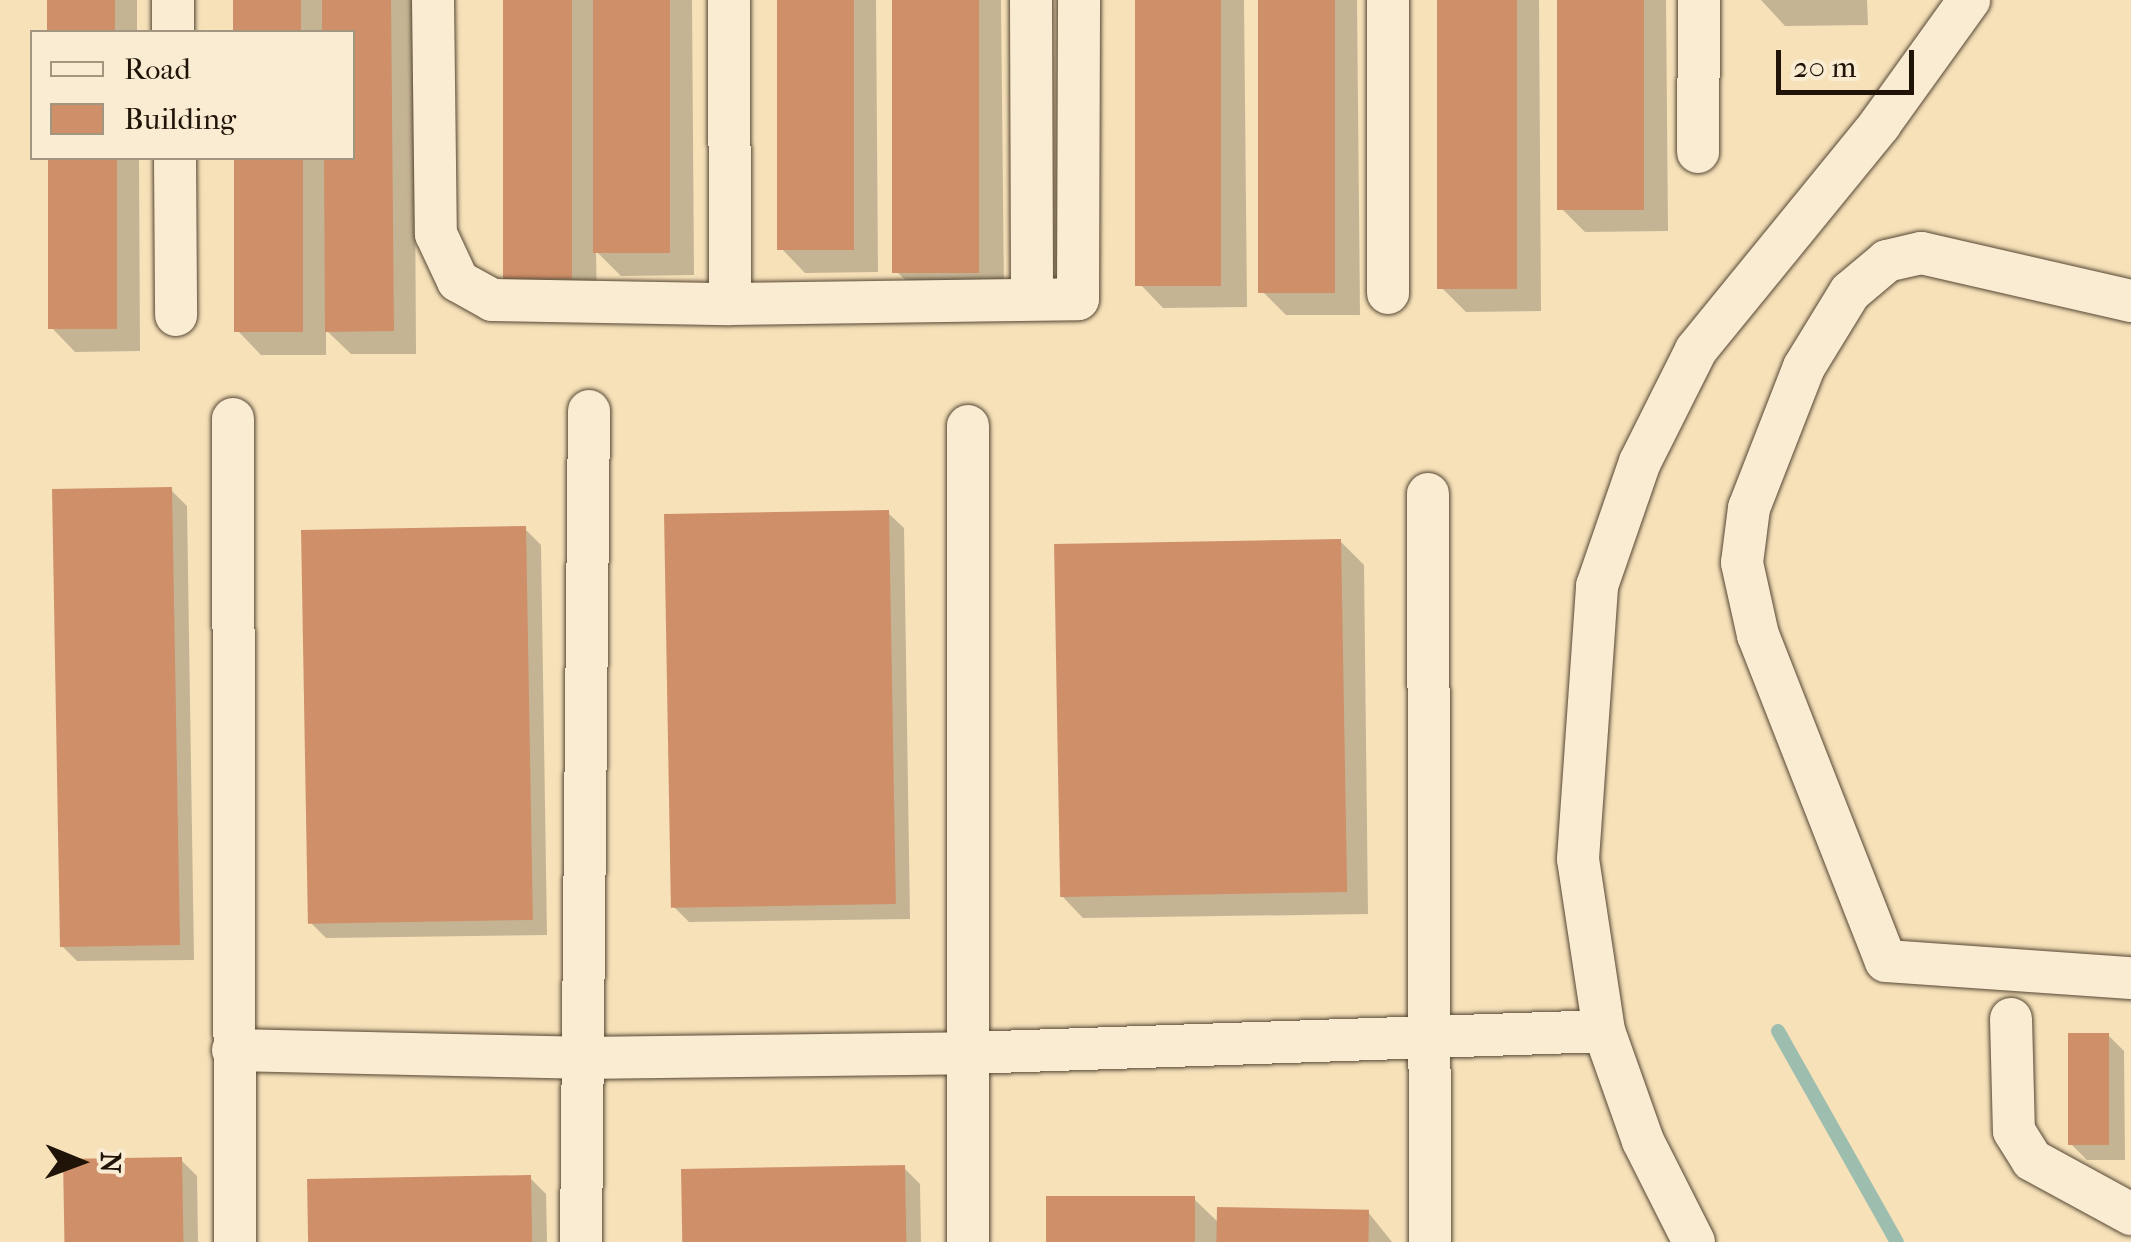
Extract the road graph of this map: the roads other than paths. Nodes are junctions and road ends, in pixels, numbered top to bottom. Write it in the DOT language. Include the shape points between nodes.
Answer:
graph roads {
  1 [pos="173,0"];
  2 [pos="434,0"];
  3 [pos="729,0"];
  4 [pos="1032,0"];
  5 [pos="1079,0"];
  6 [pos="1388,0"];
  7 [pos="1699,0"];
  8 [pos="1969,0"];
  9 [pos="174,30"];
  10 [pos="1698,152"];
  11 [pos="174,160"];
  12 [pos="1388,293"];
  13 [pos="1032,299"];
  14 [pos="2131,301"];
  15 [pos="730,304"];
  16 [pos="176,314"];
  17 [pos="589,411"];
  18 [pos="233,419"];
  19 [pos="968,426"];
  20 [pos="1428,494"];
  21 [pos="2131,978"];
  22 [pos="2012,1019"];
  23 [pos="1604,1031"];
  24 [pos="1428,1038"];
  25 [pos="232,1050"];
  26 [pos="968,1053"];
  27 [pos="579,1058"];
  28 [pos="2131,1214"];
  29 [pos="236,1242"];
  30 [pos="582,1242"];
  31 [pos="968,1242"];
  32 [pos="1430,1242"];
  33 [pos="1694,1242"];
  1 -- 9 [label="street"];
  2 -- 15 [label="street" via="436,234 458,281 492,300"];
  3 -- 15 [label="street"];
  4 -- 13 [label="street"];
  5 -- 13 [label="street" via="1078,299"];
  6 -- 12 [label="street"];
  7 -- 10 [label="street"];
  8 -- 23 [label="street" via="1880,124 1696,350 1620,512 1597,586 1578,859"];
  11 -- 16 [label="street"];
  13 -- 15 [label="street"];
  14 -- 21 [label="street" via="1921,252 1887,261 1850,292 1804,368 1749,508 1742,563 1758,636 1886,962"];
  17 -- 27 [label="street"];
  18 -- 25 [label="street"];
  19 -- 26 [label="street"];
  20 -- 24 [label="street"];
  22 -- 28 [label="street" via="2014,1131 2032,1160"];
  23 -- 24 [label="street"];
  23 -- 33 [label="street" via="1643,1140"];
  24 -- 26 [label="street"];
  24 -- 32 [label="street"];
  25 -- 27 [label="street"];
  25 -- 29 [label="street"];
  26 -- 27 [label="street"];
  26 -- 31 [label="street"];
  27 -- 30 [label="street"];
}
